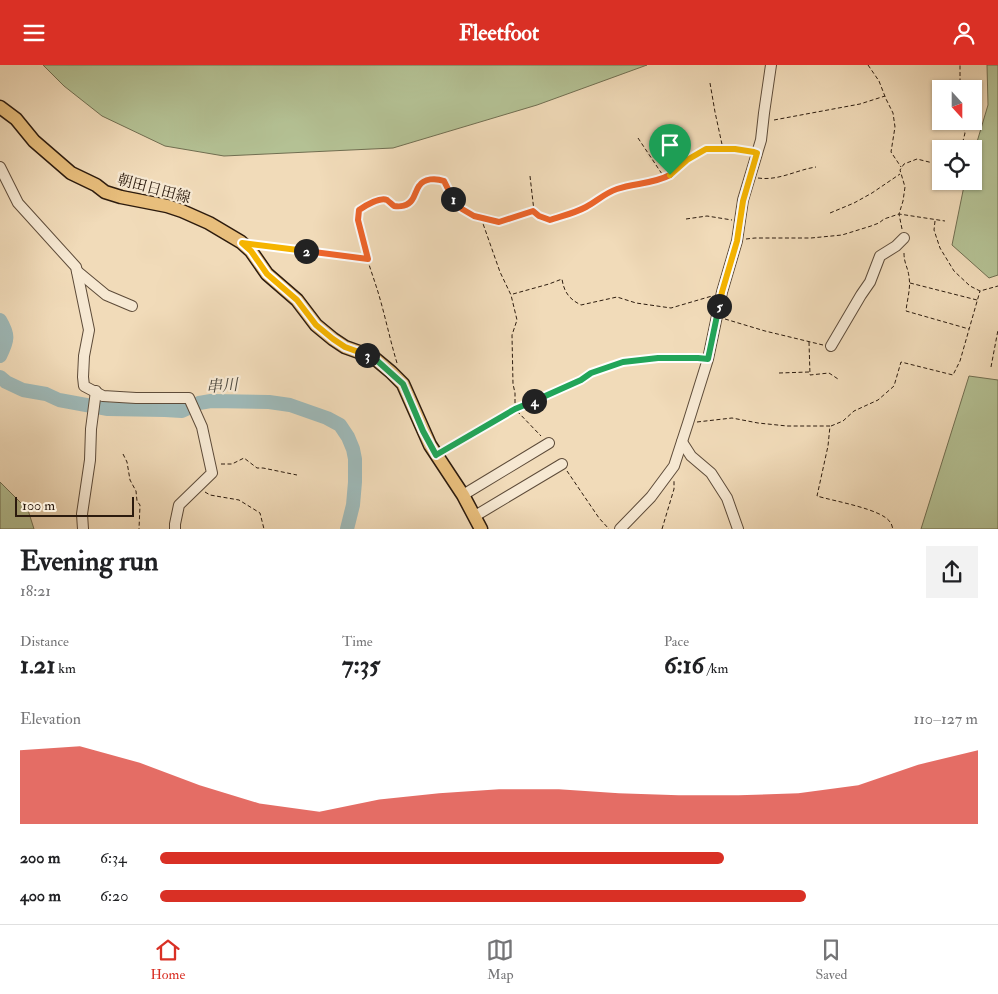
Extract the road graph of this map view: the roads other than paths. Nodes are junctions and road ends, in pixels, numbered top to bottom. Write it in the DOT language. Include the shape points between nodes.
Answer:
graph roads {
  1 [pos="771,65"];
  2 [pos="0,107"];
  3 [pos="0,167"];
  4 [pos="904,238"];
  5 [pos="77,271"];
  6 [pos="132,306"];
  7 [pos="831,346"];
  8 [pos="96,391"];
  9 [pos="682,442"];
  10 [pos="549,443"];
  11 [pos="562,464"];
  12 [pos="463,495"];
  13 [pos="475,516"];
  14 [pos="83,529"];
  15 [pos="175,529"];
  16 [pos="481,529"];
  17 [pos="620,529"];
  18 [pos="738,529"];
  1 -- 9 [label="street" via="761,140 743,201 737,241 708,359"];
  2 -- 12 [label="main road, 朝田日田線" via="71,173 105,192 182,211 242,243 267,274 297,300 316,325 345,347 373,357 403,384 423,431"];
  3 -- 5 [label="street" via="18,203"];
  4 -- 7 [label="street" via="880,256 870,282"];
  5 -- 6 [label="street" via="106,295"];
  5 -- 8 [label="street" via="89,331 84,356 84,386"];
  8 -- 14 [label="street"];
  8 -- 15 [label="street" via="103,396 189,398 202,427 212,473 179,505"];
  9 -- 17 [label="street" via="670,472 652,497"];
  9 -- 18 [label="street" via="691,456 711,473 727,498"];
  10 -- 12 [label="street"];
  11 -- 13 [label="street"];
  12 -- 13 [label="main road, 朝田日田線"];
  13 -- 16 [label="main road, 朝田日田線"];
}
